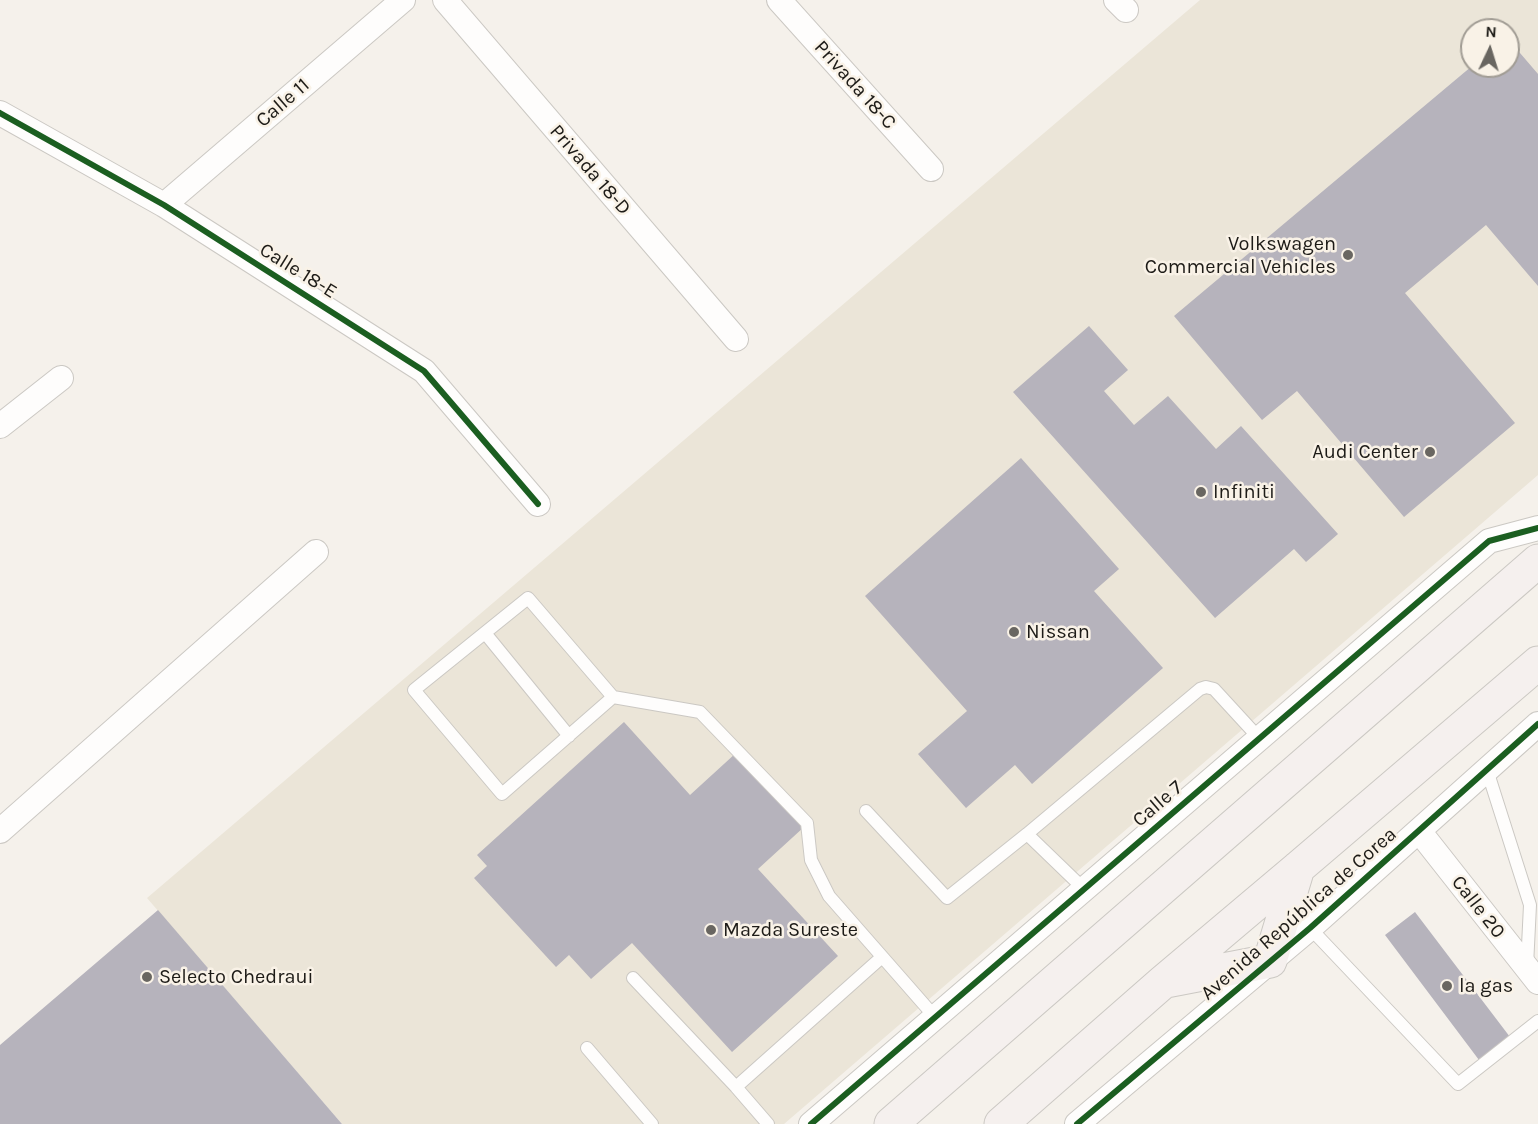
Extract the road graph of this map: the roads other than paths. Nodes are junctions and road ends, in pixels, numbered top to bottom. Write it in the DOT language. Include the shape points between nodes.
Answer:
graph roads {
  1 [pos="403,0"];
  2 [pos="445,0"];
  3 [pos="779,0"];
  4 [pos="0,113"];
  5 [pos="931,169"];
  6 [pos="164,205"];
  7 [pos="736,339"];
  8 [pos="61,378"];
  9 [pos="0,426"];
  10 [pos="538,504"];
  11 [pos="1538,528"];
  12 [pos="316,552"];
  13 [pos="1538,561"];
  14 [pos="485,633"];
  15 [pos="1538,663"];
  16 [pos="613,697"];
  17 [pos="1538,724"];
  18 [pos="569,736"];
  19 [pos="1258,738"];
  20 [pos="1487,770"];
  21 [pos="866,811"];
  22 [pos="5,818"];
  23 [pos="1419,831"];
  24 [pos="1027,834"];
  25 [pos="1299,868"];
  26 [pos="1084,889"];
  27 [pos="1310,928"];
  28 [pos="882,957"];
  29 [pos="1270,961"];
  30 [pos="1532,976"];
  31 [pos="633,978"];
  32 [pos="1163,982"];
  33 [pos="935,1017"];
  34 [pos="1538,1021"];
  35 [pos="587,1048"];
  36 [pos="736,1087"];
  37 [pos="652,1124"];
  38 [pos="768,1124"];
  39 [pos="811,1124"];
  40 [pos="891,1124"];
  41 [pos="1001,1124"];
  42 [pos="1077,1124"];
  1 -- 6 [label="street, Calle 11"];
  2 -- 7 [label="street, Privada 18-D"];
  3 -- 5 [label="street, Privada 18-C"];
  4 -- 6 [label="street, Calle 18-E"];
  6 -- 10 [label="street, Calle 18-E" via="424,371"];
  8 -- 9 [label="street"];
  11 -- 19 [label="street, Calle 7" via="1489,541"];
  12 -- 22 [label="street"];
  13 -- 40 [label="main road"];
  14 -- 16 [label="lane" via="528,598"];
  14 -- 18 [label="lane"];
  14 -- 18 [label="lane" via="414,690 502,794"];
  15 -- 25 [label="main road, Avenida República de Corea"];
  16 -- 18 [label="lane"];
  16 -- 28 [label="lane" via="700,712 807,823 811,860 829,896"];
  17 -- 20 [label="street, Avenida República de Corea"];
  19 -- 24 [label="lane" via="1214,689 1200,689"];
  19 -- 26 [label="street, Calle 7"];
  20 -- 23 [label="street, Avenida República de Corea"];
  20 -- 30 [label="lane" via="1530,905"];
  21 -- 24 [label="lane" via="947,898"];
  23 -- 27 [label="street, Avenida República de Corea"];
  23 -- 30 [label="street, Calle 20"];
  24 -- 26 [label="lane"];
  25 -- 29 [label="main road"];
  25 -- 32 [label="main road, Avenida República de Corea"];
  26 -- 33 [label="street, Calle 7"];
  27 -- 29 [label="street, Avenida República de Corea"];
  27 -- 34 [label="lane" via="1458,1084"];
  28 -- 33 [label="lane"];
  28 -- 36 [label="lane"];
  29 -- 32 [label="main road"];
  29 -- 42 [label="street, Avenida República de Corea"];
  31 -- 36 [label="lane"];
  32 -- 41 [label="main road, Avenida República de Corea"];
  33 -- 39 [label="street, Calle 7"];
  35 -- 37 [label="lane"];
  36 -- 38 [label="lane"];
}
